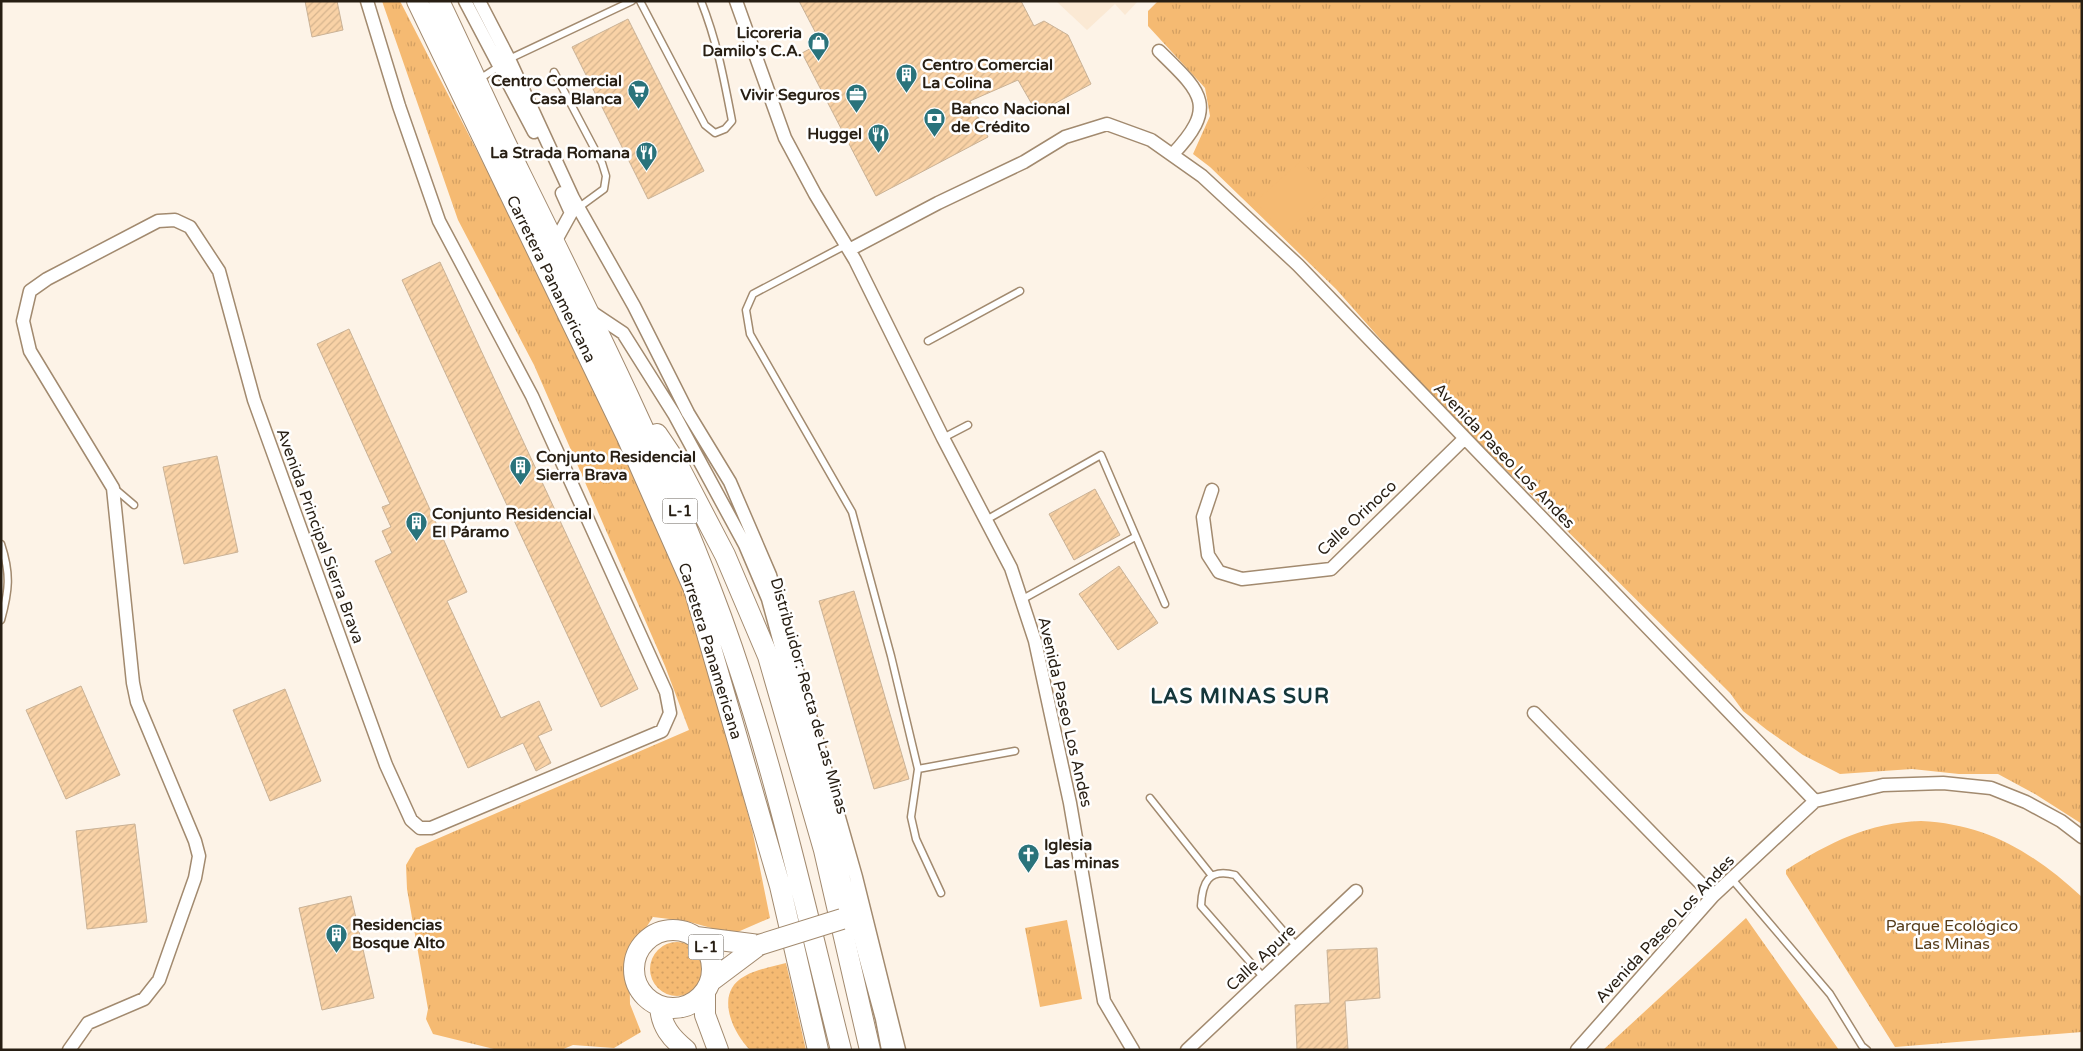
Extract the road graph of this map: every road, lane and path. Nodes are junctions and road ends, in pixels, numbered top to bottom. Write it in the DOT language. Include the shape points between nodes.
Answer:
graph roads {
  1 [pos="368,1"];
  2 [pos="417,1"];
  3 [pos="439,1"];
  4 [pos="465,1"];
  5 [pos="479,1"];
  6 [pos="632,1"];
  7 [pos="640,1"];
  8 [pos="701,1"];
  9 [pos="736,1"];
  10 [pos="1159,51"];
  11 [pos="504,62"];
  12 [pos="554,72"];
  13 [pos="477,81"];
  14 [pos="1172,155"];
  15 [pos="571,213"];
  16 [pos="555,242"];
  17 [pos="850,252"];
  18 [pos="1020,291"];
  19 [pos="586,308"];
  20 [pos="928,341"];
  21 [pos="628,391"];
  22 [pos="968,425"];
  23 [pos="943,438"];
  24 [pos="1464,439"];
  25 [pos="113,488"];
  26 [pos="1212,490"];
  27 [pos="134,505"];
  28 [pos="986,520"];
  29 [pos="1135,536"];
  30 [pos="1,544"];
  31 [pos="1021,600"];
  32 [pos="1165,604"];
  33 [pos="1,620"];
  34 [pos="1534,713"];
  35 [pos="1015,751"];
  36 [pos="918,769"];
  37 [pos="1150,798"];
  38 [pos="1815,801"];
  39 [pos="2082,837"];
  40 [pos="1212,876"];
  41 [pos="1731,878"];
  42 [pos="1356,890"];
  43 [pos="941,893"];
  44 [pos="1713,896"];
  45 [pos="842,919"];
  46 [pos="696,936"];
  47 [pos="759,945"];
  48 [pos="1297,947"];
  49 [pos="1264,978"];
  50 [pos="708,987"];
  51 [pos="660,1006"];
  52 [pos="70,1050"];
  53 [pos="686,1050"];
  54 [pos="718,1050"];
  55 [pos="818,1050"];
  56 [pos="841,1050"];
  57 [pos="870,1050"];
  58 [pos="888,1050"];
  59 [pos="899,1050"];
  60 [pos="1132,1050"];
  61 [pos="1188,1050"];
  62 [pos="1577,1050"];
  63 [pos="1867,1050"];
  1 -- 25 [label="street, Avenida Principal Sierra Brava" via="399,106 439,222 532,396 666,692 670,713 662,731 431,828 420,828 411,820 386,765 254,400 219,271 190,227 174,220 158,221 47,279 30,291 28,298 23,321 30,351"];
  2 -- 55 [label="main road, Carretera Panamericana / L-1" via="627,437 694,589 780,886"];
  3 -- 13 [label="main road, Carretera Panamericana / L-1"];
  4 -- 11 [label="street"];
  5 -- 11 [label="street"];
  6 -- 11 [label="lane"];
  7 -- 8 [label="lane" via="704,125 714,133 725,129 732,121 719,53"];
  9 -- 17 [label="street" via="785,138"];
  10 -- 14 [label="street" via="1198,94 1202,111 1190,137"];
  11 -- 13 [label="lane"];
  11 -- 15 [label="street"];
  11 -- 59 [label="street" via="688,412 730,482 770,575 856,877"];
  12 -- 15 [label="lane" via="606,176 604,188"];
  13 -- 16 [label="main road, Carretera Panamericana / L-1"];
  14 -- 17 [label="street, Avenida Paseo Los Andes" via="1151,140 1107,124 1065,137 1024,162 938,203"];
  14 -- 24 [label="street, Avenida Paseo Los Andes" via="1202,176 1298,265"];
  15 -- 16 [label="street"];
  16 -- 19 [label="main road, Carretera Panamericana / L-1"];
  17 -- 23 [label="street, Avenida Paseo Los Andes"];
  17 -- 36 [label="lane" via="753,294 746,310 750,334 852,512"];
  18 -- 20 [label="lane"];
  19 -- 21 [label="main road, Carretera Panamericana / L-1"];
  19 -- 58 [label="street, Distribuidor: Recta de Las Minas" via="623,333 674,414 745,545 768,599 880,1010"];
  21 -- 45 [label="main road, L-1" via="678,465 724,555 768,656"];
  21 -- 56 [label="main road, Carretera Panamericana / L-1" via="690,535 746,686"];
  22 -- 23 [label="lane"];
  23 -- 28 [label="street, Avenida Paseo Los Andes"];
  24 -- 26 [label="street, Calle Orinoco" via="1331,569 1242,579 1219,572 1208,554 1204,517"];
  24 -- 38 [label="street, Avenida Paseo Los Andes"];
  25 -- 27 [label="lane"];
  25 -- 52 [label="street, Avenida Principal Sierra Brava" via="136,702 199,856 195,878 159,980 144,999 88,1023"];
  28 -- 29 [label="lane" via="1101,455"];
  28 -- 31 [label="street, Avenida Paseo Los Andes" via="1011,568"];
  29 -- 31 [label="lane"];
  29 -- 32 [label="lane"];
  30 -- 33 [label="lane" via="7,563 9,590"];
  31 -- 60 [label="street, Avenida Paseo Los Andes" via="1035,641 1070,803 1104,1001"];
  34 -- 44 [label="street"];
  35 -- 36 [label="lane"];
  36 -- 43 [label="lane" via="911,817 916,839"];
  37 -- 40 [label="lane"];
  38 -- 39 [label="street" via="1883,785 1943,783 1991,788 2026,802"];
  38 -- 41 [label="street, Avenida Paseo Los Andes"];
  40 -- 48 [label="lane" via="1224,872 1235,874"];
  40 -- 49 [label="lane" via="1201,891 1201,906"];
  41 -- 44 [label="street, Avenida Paseo Los Andes"];
  41 -- 63 [label="lane" via="1830,994"];
  42 -- 48 [label="street, Calle Apure"];
  44 -- 62 [label="street, Avenida Paseo Los Andes"];
  45 -- 47 [label="main road, L-1, bridge"];
  45 -- 57 [label="main road, L-1"];
  46 -- 47 [label="main road, L-1"];
  46 -- 50 [label="main road, L-1" via="711,956 713,969"];
  46 -- 51 [label="main road, L-1" via="679,930 661,931 650,937 636,956 634,968 641,991"];
  47 -- 50 [label="main road, L-1"];
  48 -- 49 [label="street, Calle Apure"];
  49 -- 61 [label="street, Calle Apure"];
  50 -- 51 [label="main road, L-1" via="696,1002 684,1008"];
  50 -- 54 [label="main road, L-1" via="705,1014"];
  51 -- 53 [label="main road" via="660,1018 669,1034"];
}
